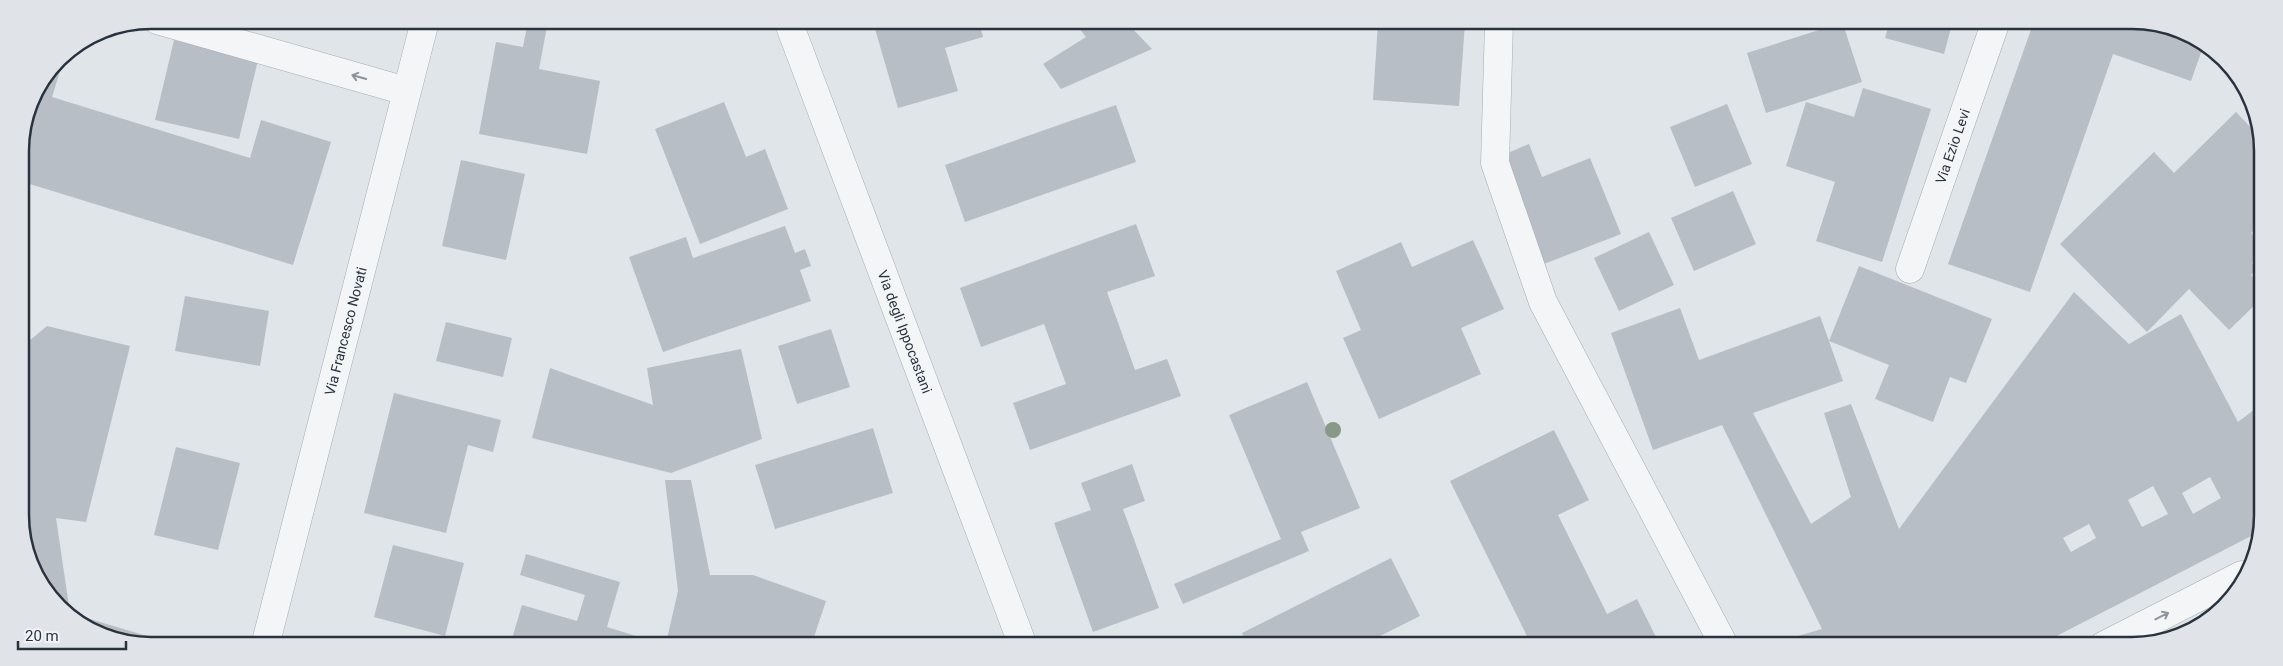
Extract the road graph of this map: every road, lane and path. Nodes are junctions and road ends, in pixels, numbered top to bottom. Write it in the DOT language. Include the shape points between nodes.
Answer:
graph roads {
  1 [pos="189,29"];
  2 [pos="423,29"];
  3 [pos="791,29"];
  4 [pos="1498,29"];
  5 [pos="1993,29"];
  6 [pos="406,91"];
  7 [pos="1910,269"];
  8 [pos="2236,579"];
  9 [pos="267,637"];
  10 [pos="1019,637"];
  11 [pos="1720,637"];
  12 [pos="2121,637"];
  6 -- 1 [label="street, one-way"];
  2 -- 6 [label="street, Via Francesco Novati"];
  3 -- 10 [label="street, Via degli Ippocastani"];
  4 -- 11 [label="street" via="1495,163 1543,302"];
  5 -- 7 [label="street, Via Ezio Levi"];
  6 -- 9 [label="street, Via Francesco Novati"];
  12 -- 8 [label="street, one-way"];
}
